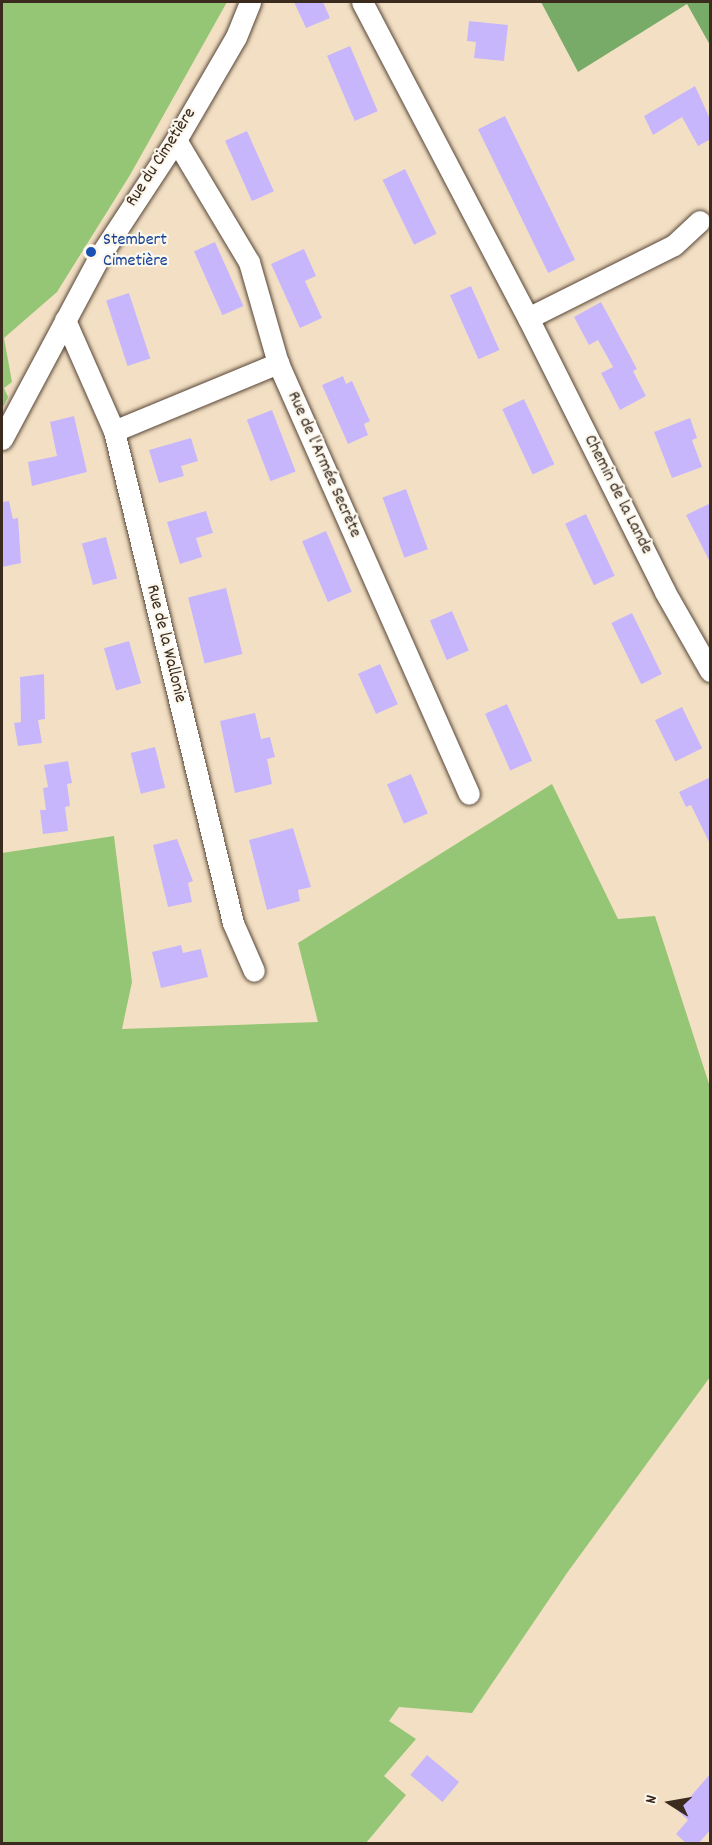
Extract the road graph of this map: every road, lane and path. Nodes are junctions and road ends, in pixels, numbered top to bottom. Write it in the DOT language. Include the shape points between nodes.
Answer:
graph roads {
  1 [pos="250,2"];
  2 [pos="362,2"];
  3 [pos="176,140"];
  4 [pos="700,221"];
  5 [pos="528,318"];
  6 [pos="65,320"];
  7 [pos="278,363"];
  8 [pos="114,431"];
  9 [pos="2,439"];
  10 [pos="711,671"];
  11 [pos="469,794"];
  12 [pos="255,971"];
  1 -- 3 [label="street, Rue du Cimetière" via="236,37"];
  2 -- 5 [label="street, Chemin de la Lande"];
  3 -- 6 [label="street, Rue du Cimetière" via="99,256"];
  3 -- 7 [label="street, Rue de l'Armée Secrète" via="249,262"];
  4 -- 5 [label="street" via="674,245"];
  5 -- 10 [label="street, Chemin de la Lande" via="665,592"];
  6 -- 8 [label="street, Rue de la Wallonie"];
  6 -- 9 [label="street, Rue du Cimetière"];
  7 -- 8 [label="street"];
  7 -- 11 [label="street, Rue de l'Armée Secrète"];
  8 -- 12 [label="street, Rue de la Wallonie" via="233,923"];
}
